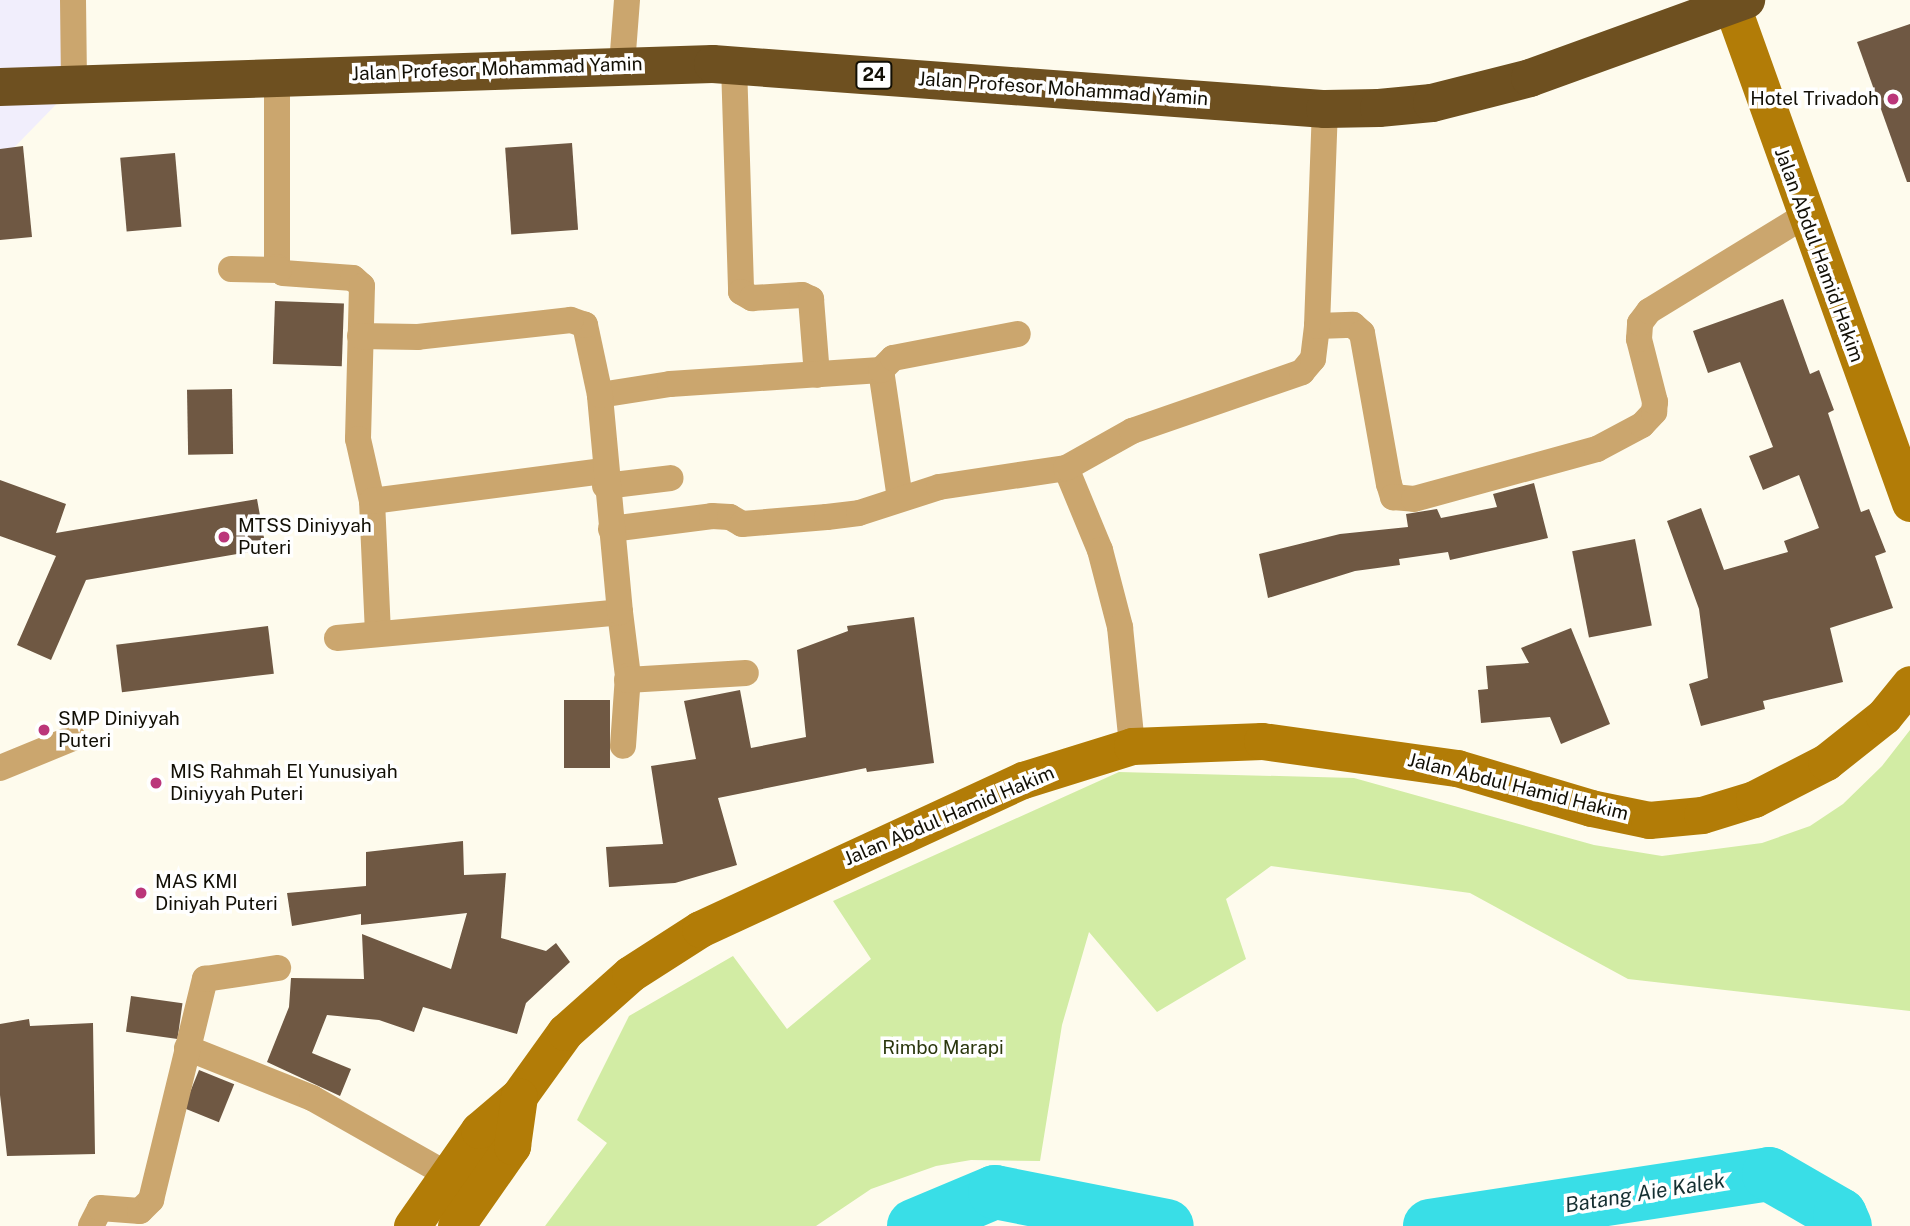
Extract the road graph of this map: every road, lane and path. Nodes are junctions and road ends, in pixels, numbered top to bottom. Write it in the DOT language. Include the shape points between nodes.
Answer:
graph roads {
  1 [pos="73,0"];
  2 [pos="627,0"];
  3 [pos="1739,3"];
  4 [pos="622,65"];
  5 [pos="734,65"];
  6 [pos="277,77"];
  7 [pos="74,86"];
  8 [pos="0,87"];
  9 [pos="1325,109"];
  10 [pos="1804,216"];
  11 [pos="231,269"];
  12 [pos="279,270"];
  13 [pos="1317,326"];
  14 [pos="1018,334"];
  15 [pos="360,336"];
  16 [pos="881,370"];
  17 [pos="817,375"];
  18 [pos="600,395"];
  19 [pos="1066,468"];
  20 [pos="671,478"];
  21 [pos="604,479"];
  22 [pos="900,498"];
  23 [pos="372,500"];
  24 [pos="1910,503"];
  25 [pos="611,529"];
  26 [pos="620,612"];
  27 [pos="378,634"];
  28 [pos="337,638"];
  29 [pos="746,673"];
  30 [pos="627,680"];
  31 [pos="1910,684"];
  32 [pos="73,738"];
  33 [pos="623,746"];
  34 [pos="1132,746"];
  35 [pos="0,768"];
  36 [pos="278,968"];
  37 [pos="187,1048"];
  38 [pos="519,1096"];
  39 [pos="448,1175"];
  40 [pos="91,1226"];
  41 [pos="412,1226"];
  42 [pos="456,1226"];
  1 -- 7 [label="street"];
  2 -- 4 [label="street"];
  3 -- 9 [label="highway, Jalan Profesor Mohammad Yamin / 24" via="1481,92 1378,108"];
  3 -- 10 [label="main road, Jalan Abdul Hamid Hakim"];
  4 -- 5 [label="highway, Jalan Profesor Mohammad Yamin / 24"];
  4 -- 6 [label="highway, Jalan Profesor Mohammad Yamin / 24"];
  5 -- 9 [label="highway, Jalan Profesor Mohammad Yamin / 24"];
  5 -- 17 [label="street" via="741,292 752,298 807,295 812,303"];
  6 -- 7 [label="highway, Jalan Profesor Mohammad Yamin / 24"];
  6 -- 12 [label="street"];
  7 -- 8 [label="highway, Jalan Profesor Mohammad Yamin / 24"];
  9 -- 13 [label="street"];
  10 -- 13 [label="street" via="1649,311 1640,323 1639,340 1655,402 1654,412 1642,425 1597,449 1414,499 1393,497 1362,333 1353,325"];
  10 -- 24 [label="main road, Jalan Abdul Hamid Hakim"];
  11 -- 12 [label="street"];
  12 -- 15 [label="street" via="359,281"];
  13 -- 19 [label="street" via="1313,359 1302,372 1132,431"];
  14 -- 16 [label="street" via="893,358"];
  15 -- 18 [label="street" via="418,337 579,321 590,331"];
  15 -- 23 [label="street" via="358,439"];
  16 -- 17 [label="street"];
  16 -- 22 [label="street"];
  17 -- 18 [label="street" via="670,384"];
  18 -- 21 [label="street"];
  19 -- 22 [label="street" via="939,487"];
  19 -- 34 [label="street" via="1100,550 1121,627"];
  20 -- 21 [label="street"];
  21 -- 23 [label="street"];
  21 -- 25 [label="street"];
  22 -- 25 [label="street" via="859,513 827,517 742,524 730,517 712,516"];
  23 -- 27 [label="street"];
  25 -- 26 [label="street"];
  26 -- 27 [label="street"];
  26 -- 30 [label="street"];
  27 -- 28 [label="street"];
  29 -- 30 [label="street"];
  30 -- 33 [label="street"];
  31 -- 34 [label="main road, Jalan Abdul Hamid Hakim" via="1884,716 1826,762 1741,803 1702,815 1649,820 1591,808 1457,768 1376,753 1215,739"];
  32 -- 35 [label="street"];
  34 -- 38 [label="main road, Jalan Abdul Hamid Hakim" via="1023,780 700,929 630,974 565,1032"];
  36 -- 37 [label="street" via="205,979"];
  37 -- 39 [label="street" via="312,1098"];
  37 -- 40 [label="street" via="151,1200 140,1211 100,1208"];
  38 -- 39 [label="main road, Jalan Abdul Hamid Hakim" via="479,1130"];
  38 -- 42 [label="main road, Jalan Abdul Hamid Hakim" via="512,1146"];
  39 -- 41 [label="main road, Jalan Abdul Hamid Hakim"];
}
